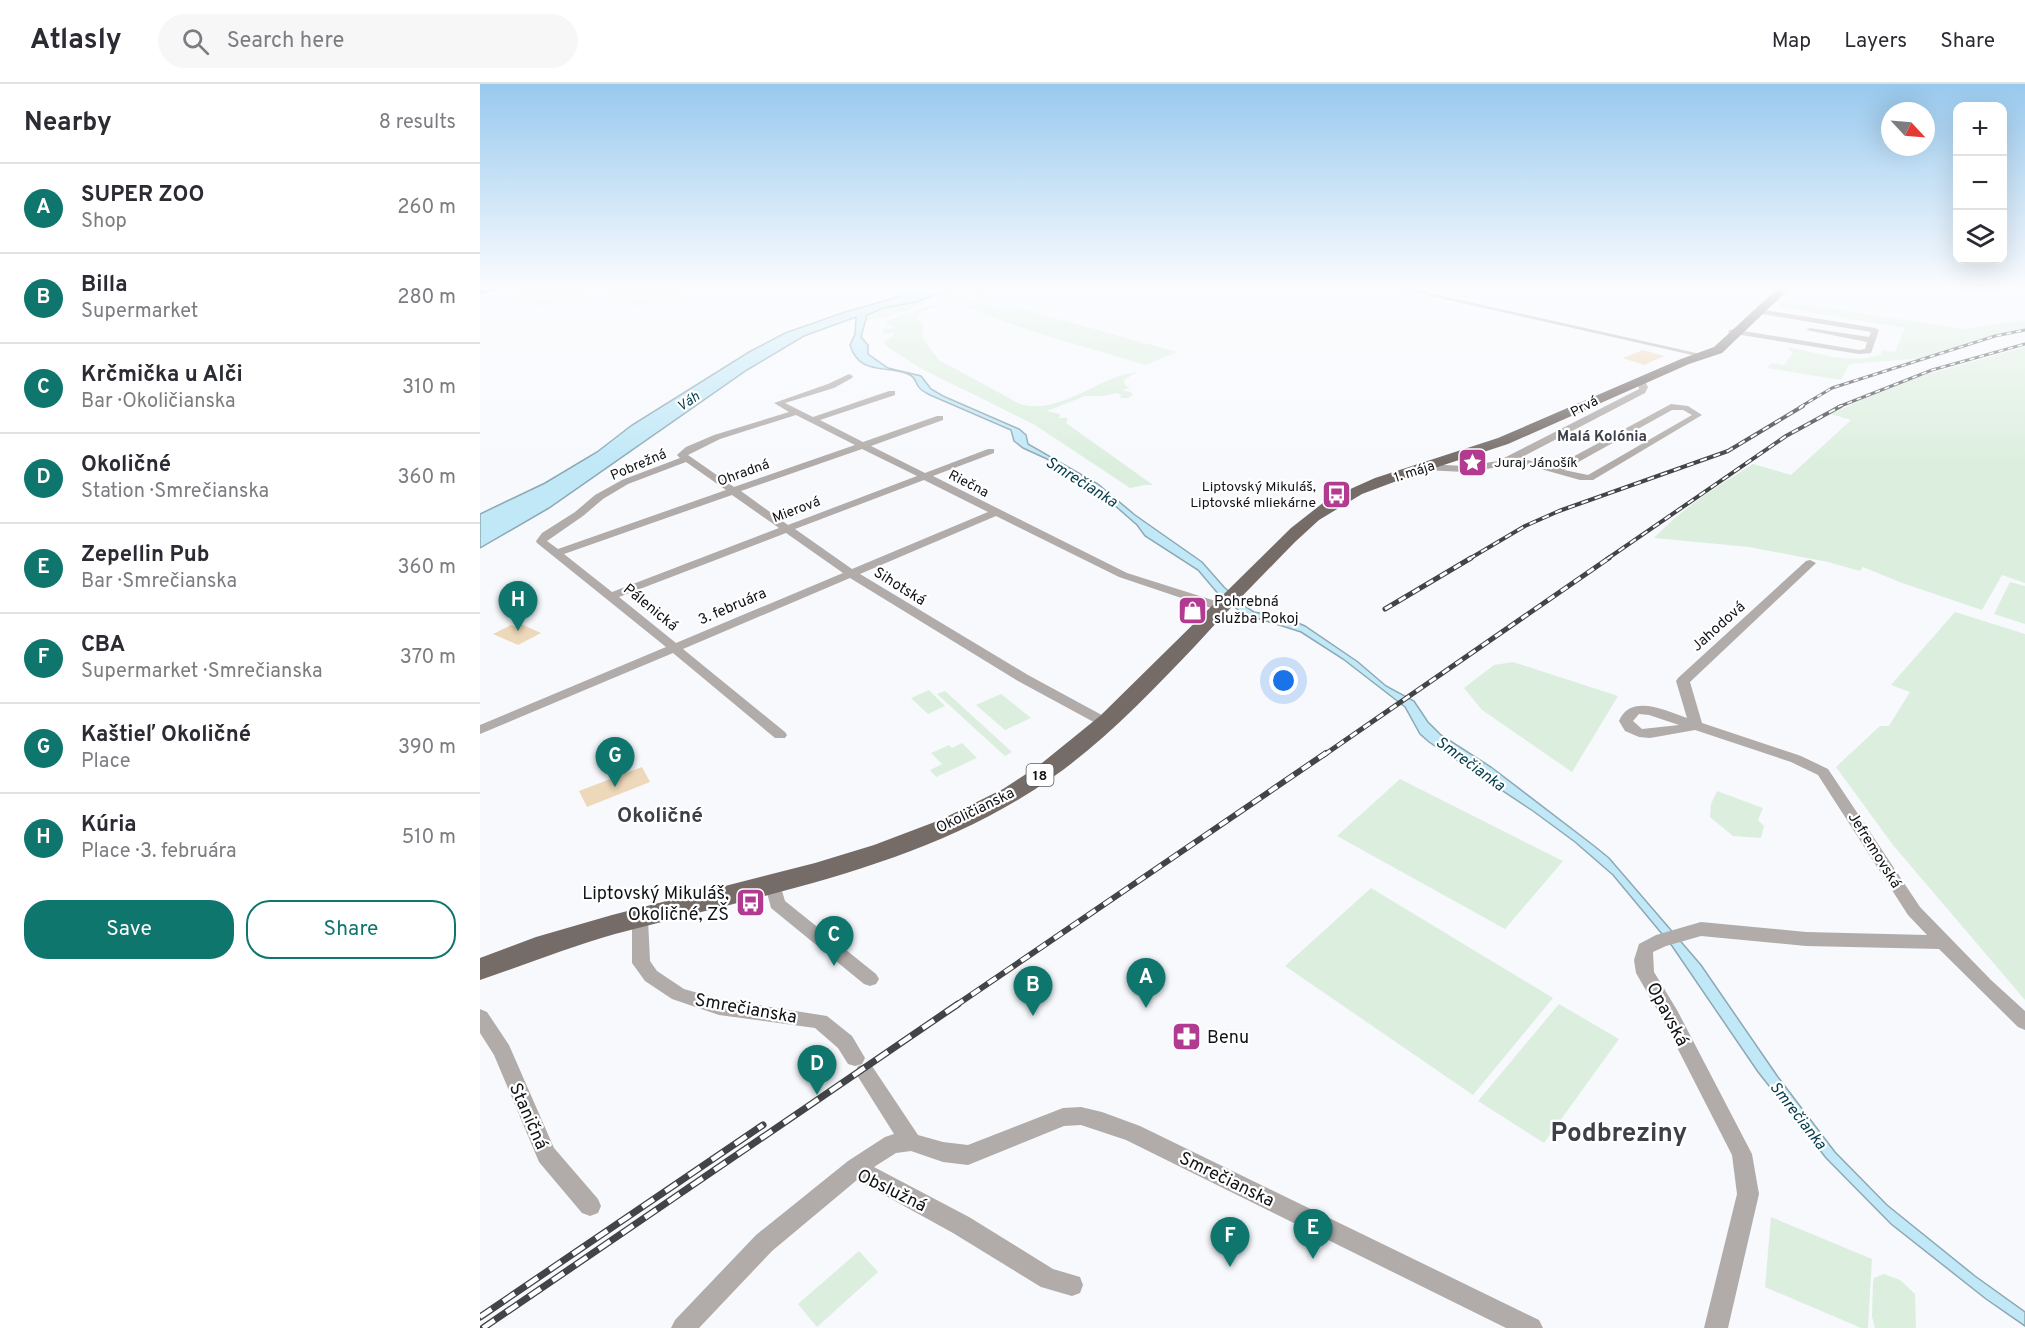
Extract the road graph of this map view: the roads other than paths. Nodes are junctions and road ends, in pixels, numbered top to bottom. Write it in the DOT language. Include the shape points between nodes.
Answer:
graph roads {
  1 [pos="1661,346"];
  2 [pos="1722,346"];
  3 [pos="1820,346"];
  4 [pos="1870,346"];
  5 [pos="1701,355"];
  6 [pos="849,376"];
  7 [pos="1641,381"];
  8 [pos="892,393"];
  9 [pos="797,412"];
  10 [pos="940,418"];
  11 [pos="812,420"];
  12 [pos="862,445"];
  13 [pos="991,451"];
  14 [pos="687,459"];
  15 [pos="1514,459"];
  16 [pos="1461,463"];
  17 [pos="1556,470"];
  18 [pos="925,476"];
  19 [pos="733,490"];
  20 [pos="996,512"];
  21 [pos="788,528"];
  22 [pos="555,552"];
  23 [pos="1810,563"];
  24 [pos="852,573"];
  25 [pos="1248,580"];
  26 [pos="611,596"];
  27 [pos="1222,606"];
  28 [pos="675,648"];
  29 [pos="1106,723"];
  30 [pos="1696,726"];
  31 [pos="480,730"];
  32 [pos="780,735"];
  33 [pos="773,885"];
  34 [pos="640,919"];
  35 [pos="1941,942"];
  36 [pos="480,969"];
  37 [pos="870,979"];
  38 [pos="480,1017"];
  39 [pos="2025,1022"];
  40 [pos="910,1142"];
  41 [pos="855,1168"];
  42 [pos="590,1206"];
  43 [pos="1072,1285"];
  44 [pos="683,1328"];
  45 [pos="1531,1328"];
  46 [pos="1716,1328"];
  1 -- 5 [label="street"];
  2 -- 5 [label="main road, 1. mája / 18"];
  3 -- 4 [label="street" via="1858,352 1868,351"];
  5 -- 7 [label="main road, 1. mája / 18"];
  6 -- 9 [label="street, Riečna" via="778,403"];
  7 -- 15 [label="street, Prvá" via="1642,391"];
  7 -- 16 [label="main road, 1. mája / 18"];
  8 -- 11 [label="street"];
  9 -- 11 [label="street, Riečna"];
  9 -- 14 [label="street, Pobrežná" via="690,448 682,454"];
  10 -- 12 [label="street, Ohradná"];
  11 -- 12 [label="street, Riečna"];
  12 -- 18 [label="street, Riečna"];
  12 -- 19 [label="street, Ohradná"];
  13 -- 18 [label="street, Mierová"];
  14 -- 19 [label="street, Sihotská"];
  14 -- 22 [label="street, Pobrežná" via="625,482 599,497 541,541"];
  15 -- 16 [label="street, Prvá" via="1496,466"];
  15 -- 17 [label="street"];
  16 -- 25 [label="main road, 1. mája / 18" via="1424,467 1330,506 1301,527"];
  17 -- 17 [label="street" via="1667,408 1674,406 1698,415 1590,477"];
  18 -- 20 [label="street, Riečna"];
  18 -- 21 [label="street, Mierová"];
  19 -- 21 [label="street, Sihotská"];
  19 -- 22 [label="street, Ohradná"];
  20 -- 24 [label="street, 3. februára"];
  20 -- 27 [label="street, Riečna" via="1123,575"];
  21 -- 24 [label="street, Sihotská"];
  21 -- 26 [label="street, Mierová"];
  22 -- 26 [label="street, Pálenická"];
  23 -- 30 [label="street, Jahodová" via="1683,681"];
  24 -- 28 [label="street, 3. februára"];
  24 -- 29 [label="street, Sihotská" via="1013,672"];
  25 -- 27 [label="main road, Okoličianska / 18"];
  26 -- 28 [label="street, Pálenická"];
  27 -- 29 [label="main road, Okoličianska / 18"];
  28 -- 31 [label="street, 3. februára"];
  28 -- 32 [label="street, Pálenická"];
  29 -- 33 [label="main road, Okoličianska / 18" via="1044,773 967,817 850,862"];
  30 -- 35 [label="street, Jefremovská" via="1796,759 1827,775 1907,902"];
  33 -- 34 [label="main road, Okoličianska / 18"];
  33 -- 37 [label="street" via="777,904"];
  34 -- 36 [label="main road, Okoličianska / 18" via="569,938"];
  34 -- 40 [label="street, Smrečianska" via="641,963 651,976 678,994 719,1007 820,1020 845,1042"];
  35 -- 39 [label="street, Jefremovská"];
  35 -- 46 [label="street, Opavská" via="1806,939 1701,929 1645,949 1645,973 1742,1154 1746,1172 1748,1194"];
  38 -- 42 [label="street, Staničná" via="502,1051 546,1155"];
  40 -- 41 [label="street" via="885,1147"];
  40 -- 45 [label="street, Smrečianska" via="968,1155 1064,1117 1102,1120"];
  41 -- 43 [label="street, Obslužná" via="961,1225 1049,1279"];
  41 -- 44 [label="street, Obslužná" via="764,1243"];
}
